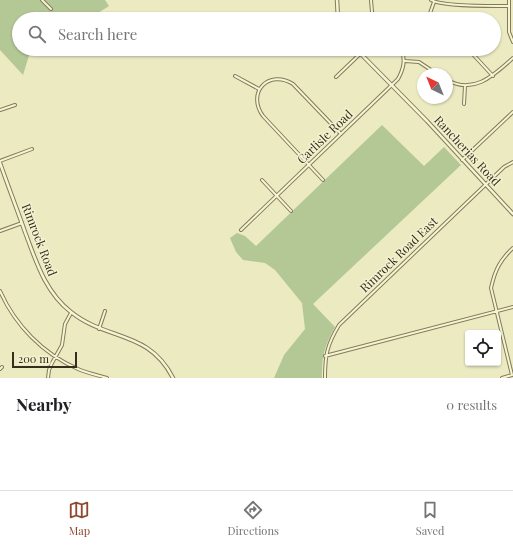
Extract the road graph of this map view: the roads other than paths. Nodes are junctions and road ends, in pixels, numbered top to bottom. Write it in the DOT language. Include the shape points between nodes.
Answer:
graph roads {
  1 [pos="42,0"];
  2 [pos="337,0"];
  3 [pos="371,0"];
  4 [pos="431,0"];
  5 [pos="509,0"];
  6 [pos="434,2"];
  7 [pos="509,6"];
  8 [pos="51,9"];
  9 [pos="338,12"];
  10 [pos="372,12"];
  11 [pos="430,12"];
  12 [pos="513,42"];
  13 [pos="357,56"];
  14 [pos="363,56"];
  15 [pos="404,56"];
  16 [pos="474,56"];
  17 [pos="513,58"];
  18 [pos="405,61"];
  19 [pos="428,68"];
  20 [pos="235,76"];
  21 [pos="493,76"];
  22 [pos="336,77"];
  23 [pos="453,83"];
  24 [pos="465,85"];
  25 [pos="392,86"];
  26 [pos="259,89"];
  27 [pos="464,104"];
  28 [pos="15,105"];
  29 [pos="0,110"];
  30 [pos="513,112"];
  31 [pos="341,134"];
  32 [pos="32,149"];
  33 [pos="462,160"];
  34 [pos="0,162"];
  35 [pos="513,162"];
  36 [pos="309,164"];
  37 [pos="262,180"];
  38 [pos="323,180"];
  39 [pos="485,185"];
  40 [pos="276,195"];
  41 [pos="291,211"];
  42 [pos="513,214"];
  43 [pos="22,223"];
  44 [pos="241,230"];
  45 [pos="0,231"];
  46 [pos="513,248"];
  47 [pos="0,291"];
  48 [pos="513,307"];
  49 [pos="106,311"];
  50 [pos="496,311"];
  51 [pos="71,312"];
  52 [pos="99,329"];
  53 [pos="56,356"];
  54 [pos="325,356"];
  55 [pos="513,375"];
  56 [pos="48,378"];
  57 [pos="107,378"];
  58 [pos="172,378"];
  59 [pos="325,378"];
  60 [pos="502,378"];
  1 -- 8 [label="street"];
  2 -- 9 [label="street"];
  3 -- 10 [label="street"];
  4 -- 6 [label="street"];
  5 -- 7 [label="street"];
  6 -- 7 [label="street"];
  6 -- 11 [label="street"];
  7 -- 12 [label="street" via="509,32"];
  13 -- 22 [label="street"];
  14 -- 25 [label="street, Rancherias Road"];
  15 -- 18 [label="street"];
  16 -- 21 [label="street"];
  17 -- 21 [label="street"];
  18 -- 19 [label="street" via="419,62"];
  18 -- 25 [label="street, Carlisle Road" via="402,72"];
  20 -- 26 [label="street"];
  21 -- 24 [label="street" via="478,83"];
  23 -- 24 [label="street"];
  24 -- 27 [label="street"];
  25 -- 31 [label="street, Carlisle Road"];
  25 -- 33 [label="street, Rancherias Road"];
  26 -- 31 [label="street" via="268,81 278,78 286,80 293,84"];
  26 -- 36 [label="street" via="256,102 258,109"];
  28 -- 29 [label="street"];
  30 -- 33 [label="street"];
  31 -- 36 [label="street, Carlisle Road"];
  32 -- 34 [label="street"];
  33 -- 39 [label="street, Rancherias Road"];
  34 -- 43 [label="street, Rimrock Road"];
  35 -- 39 [label="street, Rimrock Road East"];
  36 -- 38 [label="street"];
  36 -- 40 [label="street, Carlisle Road"];
  37 -- 40 [label="street"];
  39 -- 42 [label="street, Rancherias Road"];
  39 -- 54 [label="street, Rimrock Road East" via="339,325 330,340"];
  40 -- 41 [label="street"];
  40 -- 44 [label="street, Carlisle Road"];
  43 -- 45 [label="street"];
  43 -- 51 [label="street, Rimrock Road" via="47,286"];
  46 -- 50 [label="street" via="500,262 494,275 491,288"];
  47 -- 53 [label="street" via="22,327 43,348"];
  48 -- 50 [label="street"];
  49 -- 52 [label="street"];
  50 -- 54 [label="street"];
  50 -- 55 [label="street"];
  51 -- 52 [label="street, Rimrock Road"];
  51 -- 53 [label="street" via="65,324 62,345"];
  52 -- 58 [label="street, Rimrock Road" via="143,345 164,363"];
  53 -- 56 [label="street"];
  53 -- 57 [label="street" via="78,369"];
  54 -- 59 [label="street, Rimrock Road East"];
  55 -- 60 [label="street"];
}
